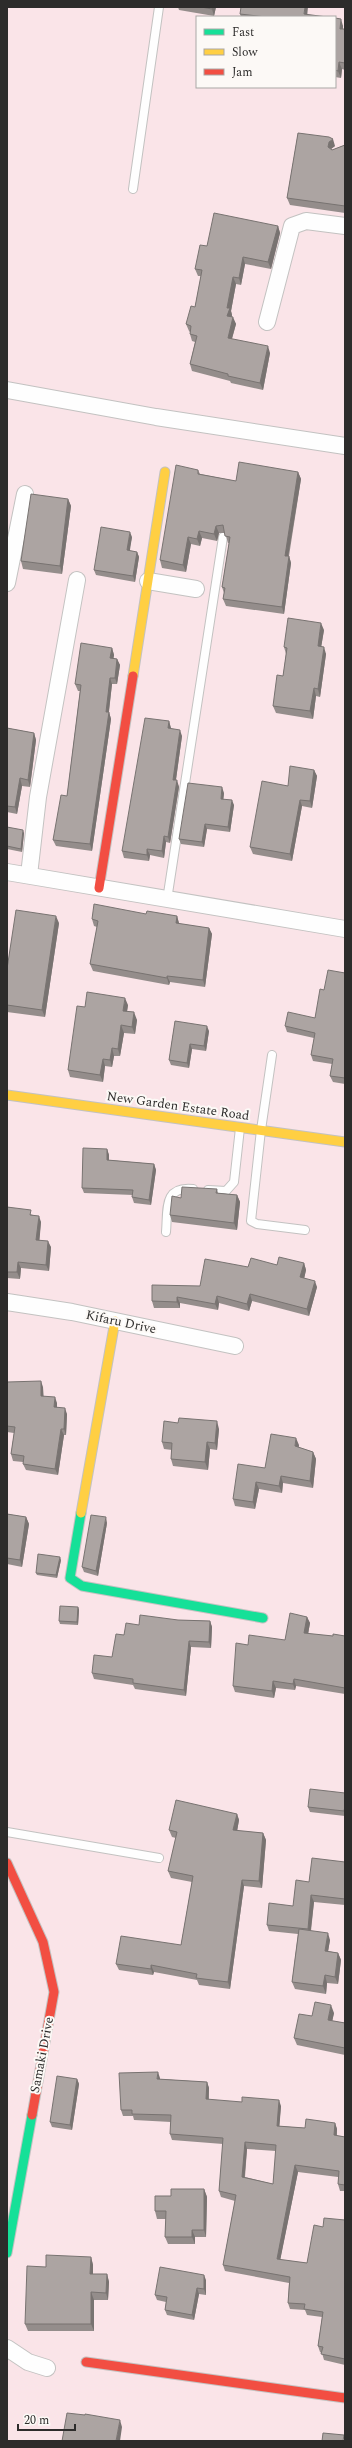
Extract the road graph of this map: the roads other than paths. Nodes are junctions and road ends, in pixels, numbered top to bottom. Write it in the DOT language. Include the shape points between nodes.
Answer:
graph roads {
  1 [pos="159,7"];
  2 [pos="133,189"];
  3 [pos="345,226"];
  4 [pos="267,322"];
  5 [pos="7,390"];
  6 [pos="345,446"];
  7 [pos="165,472"];
  8 [pos="25,494"];
  9 [pos="223,537"];
  10 [pos="77,580"];
  11 [pos="148,581"];
  12 [pos="7,583"];
  13 [pos="196,589"];
  14 [pos="7,872"];
  15 [pos="29,875"];
  16 [pos="99,888"];
  17 [pos="167,900"];
  18 [pos="345,929"];
  19 [pos="272,1055"];
  20 [pos="7,1095"];
  21 [pos="240,1128"];
  22 [pos="260,1130"];
  23 [pos="345,1142"];
  24 [pos="305,1230"];
  25 [pos="166,1232"];
  26 [pos="7,1302"];
  27 [pos="115,1321"];
  28 [pos="236,1346"];
  29 [pos="263,1618"];
  30 [pos="7,1832"];
  31 [pos="159,1858"];
  32 [pos="7,1864"];
  33 [pos="7,2253"];
  34 [pos="7,2348"];
  35 [pos="86,2362"];
  36 [pos="47,2368"];
  37 [pos="345,2398"];
  1 -- 2 [label="lane"];
  3 -- 4 [label="street" via="306,221 292,226"];
  5 -- 6 [label="street" via="156,417"];
  7 -- 11 [label="street"];
  8 -- 12 [label="street"];
  9 -- 17 [label="lane"];
  10 -- 15 [label="street" via="39,790"];
  11 -- 13 [label="street"];
  11 -- 16 [label="street"];
  14 -- 15 [label="street"];
  15 -- 16 [label="street"];
  16 -- 17 [label="street"];
  17 -- 18 [label="street"];
  19 -- 22 [label="lane"];
  20 -- 21 [label="street, New Garden Estate Road"];
  21 -- 22 [label="street, New Garden Estate Road"];
  21 -- 25 [label="lane" via="234,1182 230,1188 226,1192 180,1188 174,1191 170,1196"];
  22 -- 23 [label="street, New Garden Estate Road"];
  22 -- 24 [label="lane" via="251,1221"];
  26 -- 27 [label="street, Kifaru Drive"];
  27 -- 28 [label="street, Kifaru Drive"];
  27 -- 29 [label="street" via="70,1578 82,1586"];
  30 -- 31 [label="lane"];
  32 -- 33 [label="street, Samaki Drive" via="51,1966 54,1992"];
  34 -- 36 [label="street" via="28,2362"];
  35 -- 37 [label="street"];
}
